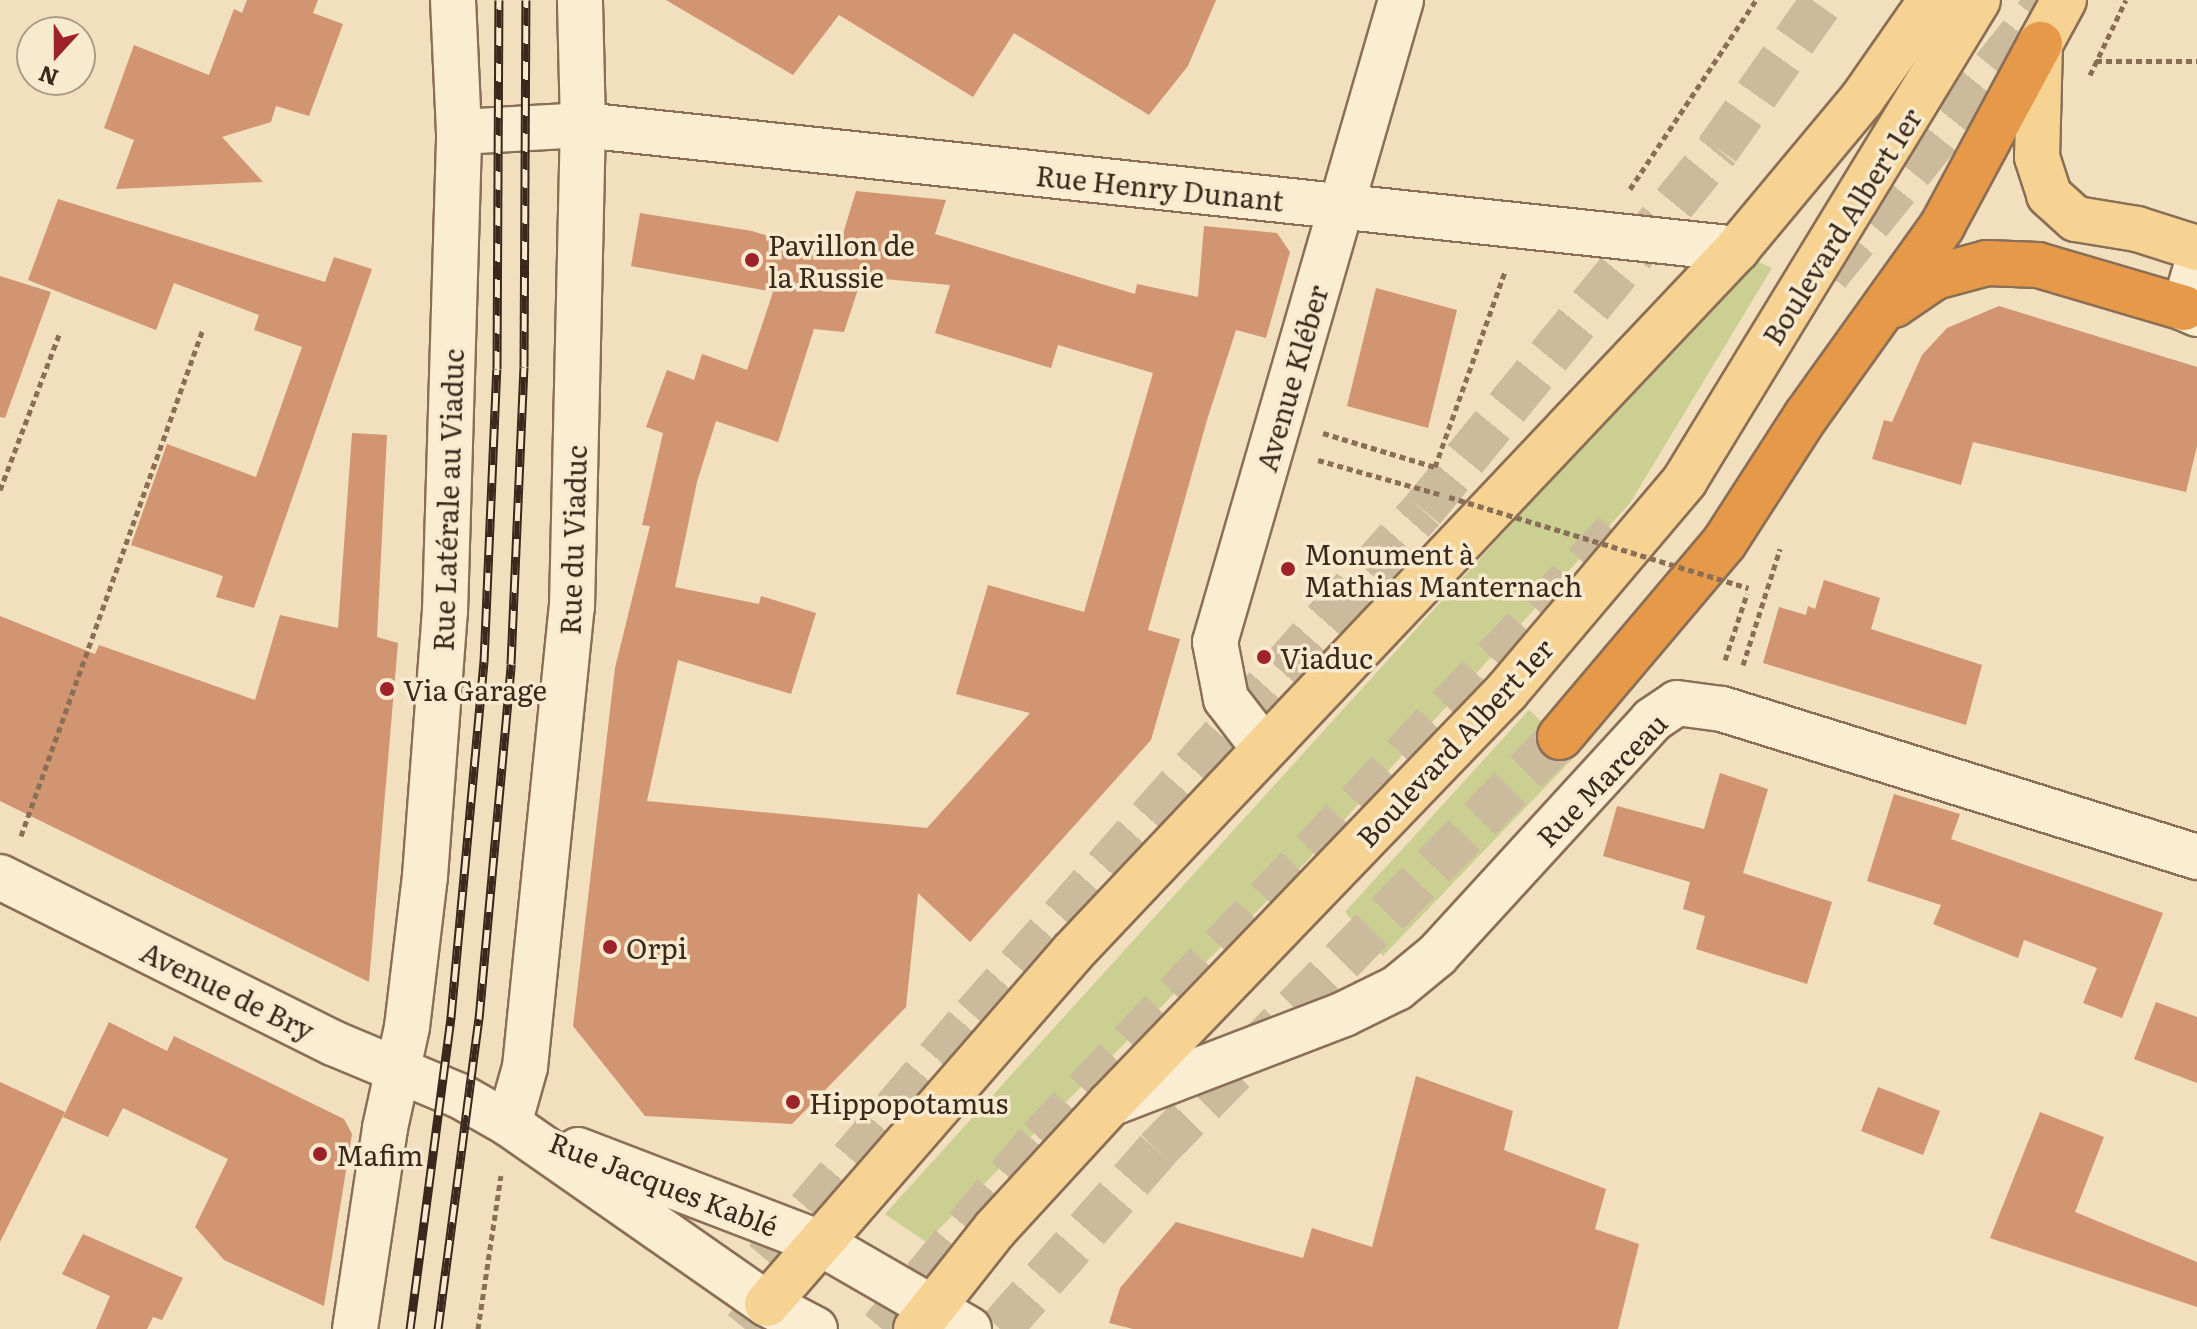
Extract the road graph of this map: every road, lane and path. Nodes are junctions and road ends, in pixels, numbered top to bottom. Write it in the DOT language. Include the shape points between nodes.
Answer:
graph roads {
  1 [pos="453,0"];
  2 [pos="580,0"];
  3 [pos="1401,0"];
  4 [pos="1756,0"];
  5 [pos="1931,0"];
  6 [pos="1978,0"];
  7 [pos="2064,0"];
  8 [pos="2126,0"];
  9 [pos="2040,44"];
  10 [pos="2096,61"];
  11 [pos="2197,61"];
  12 [pos="2087,81"];
  13 [pos="583,125"];
  14 [pos="459,132"];
  15 [pos="1341,206"];
  16 [pos="1525,226"];
  17 [pos="1595,236"];
  18 [pos="2197,248"];
  19 [pos="1737,249"];
  20 [pos="2197,264"];
  21 [pos="2191,311"];
  22 [pos="1876,318"];
  23 [pos="203,329"];
  24 [pos="60,332"];
  25 [pos="1310,429"];
  26 [pos="1326,461"];
  27 [pos="0,490"];
  28 [pos="1785,535"];
  29 [pos="1722,688"];
  30 [pos="1560,737"];
  31 [pos="1263,747"];
  32 [pos="2197,857"];
  33 [pos="3,878"];
  34 [pos="395,1068"];
  35 [pos="460,1096"];
  36 [pos="1110,1104"];
  37 [pos="509,1124"];
  38 [pos="820,1243"];
  39 [pos="758,1316"];
  40 [pos="940,1322"];
  41 [pos="355,1329"];
  42 [pos="478,1329"];
  43 [pos="815,1329"];
  1 -- 14 [label="street, Rue Latérale au Viaduc"];
  2 -- 13 [label="street, Rue du Viaduc"];
  3 -- 15 [label="street, Avenue Kléber"];
  4 -- 17 [label="path"];
  5 -- 19 [label="main road, Boulevard Albert 1er" via="1862,99"];
  6 -- 36 [label="main road, Boulevard Albert 1er" via="1685,480 1507,691"];
  7 -- 9 [label="main road"];
  8 -- 10 [label="path"];
  9 -- 18 [label="main road" via="2037,157 2049,195 2076,219 2137,229"];
  9 -- 22 [label="highway" via="1942,226"];
  10 -- 11 [label="path"];
  10 -- 12 [label="path"];
  13 -- 14 [label="street, Rue Henry Dunant"];
  13 -- 15 [label="street, Rue Henry Dunant"];
  13 -- 37 [label="street, Rue du Viaduc" via="572,607 525,1067"];
  14 -- 34 [label="street, Rue Latérale au Viaduc" via="445,612 425,876 407,1027"];
  15 -- 16 [label="street, Rue Henry Dunant"];
  15 -- 31 [label="street, Avenue Kléber" via="1215,642 1226,699"];
  16 -- 17 [label="street, Rue Henry Dunant"];
  16 -- 25 [label="path" via="1489,307 1435,467"];
  17 -- 19 [label="street, Rue Henry Dunant"];
  19 -- 31 [label="main road, Boulevard Albert 1er"];
  20 -- 21 [label="street"];
  21 -- 22 [label="highway" via="2038,265 1987,263 1935,277"];
  22 -- 30 [label="highway" via="1724,543"];
  23 -- 33 [label="path"];
  24 -- 27 [label="path"];
  26 -- 29 [label="path, bridge" via="1749,588"];
  28 -- 29 [label="path" via="1742,670"];
  29 -- 32 [label="street, Rue Marceau"];
  29 -- 36 [label="street, Rue Marceau" via="1677,703 1652,720 1437,955 1397,988 1344,1014"];
  31 -- 38 [label="main road, Boulevard Albert 1er" via="1072,953"];
  33 -- 34 [label="street, Avenue de Bry" via="333,1043"];
  34 -- 35 [label="street, Avenue de Bry"];
  34 -- 41 [label="street, Rue Latérale au Viaduc"];
  35 -- 37 [label="street, Rue Jacques Kablé"];
  36 -- 40 [label="main road, Boulevard Albert 1er" via="995,1229"];
  37 -- 38 [label="street, Rue Jacques Kablé"];
  37 -- 39 [label="street, Rue Jacques Kablé"];
  37 -- 42 [label="path"];
  38 -- 39 [label="main road, Boulevard Albert 1er"];
  38 -- 40 [label="street, Rue Jacques Kablé"];
  39 -- 43 [label="street, Rue Jacques Kablé"];
}
